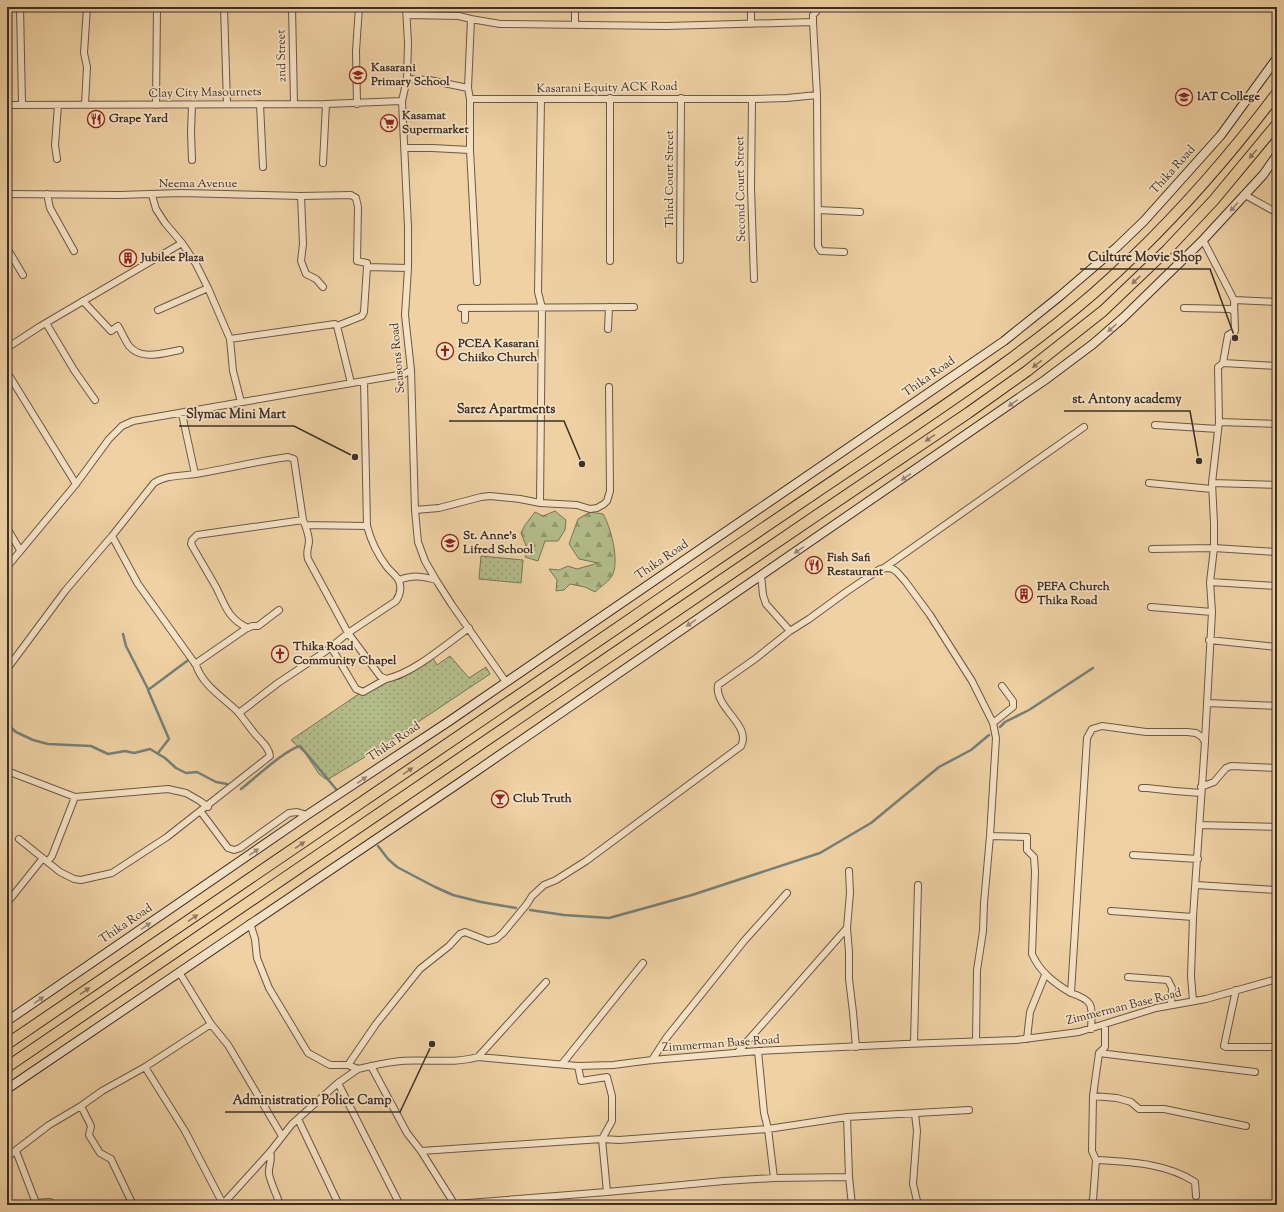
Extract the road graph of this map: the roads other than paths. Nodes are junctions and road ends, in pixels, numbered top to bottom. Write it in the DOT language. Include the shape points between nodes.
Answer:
graph roads {
  1 [pos="20,7"];
  2 [pos="87,7"];
  3 [pos="158,7"];
  4 [pos="224,7"];
  5 [pos="292,7"];
  6 [pos="358,7"];
  7 [pos="406,7"];
  8 [pos="574,7"];
  9 [pos="751,7"];
  10 [pos="816,7"];
  11 [pos="406,15"];
  12 [pos="471,19"];
  13 [pos="813,22"];
  14 [pos="575,24"];
  15 [pos="751,24"];
  16 [pos="1277,58"];
  17 [pos="407,79"];
  18 [pos="468,88"];
  19 [pos="1277,94"];
  20 [pos="817,95"];
  21 [pos="610,98"];
  22 [pos="681,98"];
  23 [pos="752,98"];
  24 [pos="470,99"];
  25 [pos="541,100"];
  26 [pos="402,101"];
  27 [pos="22,104"];
  28 [pos="84,104"];
  29 [pos="227,104"];
  30 [pos="260,104"];
  31 [pos="294,104"];
  32 [pos="326,104"];
  33 [pos="357,104"];
  34 [pos="7,105"];
  35 [pos="156,105"];
  36 [pos="192,105"];
  37 [pos="58,106"];
  38 [pos="1277,124"];
  39 [pos="405,148"];
  40 [pos="470,150"];
  41 [pos="1277,155"];
  42 [pos="57,159"];
  43 [pos="192,160"];
  44 [pos="322,163"];
  45 [pos="263,167"];
  46 [pos="7,194"];
  47 [pos="47,194"];
  48 [pos="152,195"];
  49 [pos="1245,195"];
  50 [pos="301,196"];
  51 [pos="818,210"];
  52 [pos="1277,211"];
  53 [pos="860,212"];
  54 [pos="1203,240"];
  55 [pos="182,243"];
  56 [pos="7,248"];
  57 [pos="74,250"];
  58 [pos="844,252"];
  59 [pos="680,260"];
  60 [pos="610,261"];
  61 [pos="367,267"];
  62 [pos="408,268"];
  63 [pos="23,275"];
  64 [pos="754,279"];
  65 [pos="477,282"];
  66 [pos="323,287"];
  67 [pos="208,288"];
  68 [pos="1234,300"];
  69 [pos="83,301"];
  70 [pos="1277,302"];
  71 [pos="609,307"];
  72 [pos="634,307"];
  73 [pos="542,308"];
  74 [pos="1184,308"];
  75 [pos="158,310"];
  76 [pos="1234,312"];
  77 [pos="465,320"];
  78 [pos="46,323"];
  79 [pos="337,326"];
  80 [pos="608,329"];
  81 [pos="230,339"];
  82 [pos="7,348"];
  83 [pos="180,350"];
  84 [pos="1223,363"];
  85 [pos="1277,366"];
  86 [pos="412,370"];
  87 [pos="7,372"];
  88 [pos="364,381"];
  89 [pos="351,383"];
  90 [pos="609,387"];
  91 [pos="95,400"];
  92 [pos="241,402"];
  93 [pos="182,414"];
  94 [pos="1277,424"];
  95 [pos="1219,425"];
  96 [pos="1156,426"];
  97 [pos="1084,427"];
  98 [pos="195,474"];
  99 [pos="1149,483"];
  100 [pos="76,484"];
  101 [pos="1277,485"];
  102 [pos="1212,486"];
  103 [pos="540,503"];
  104 [pos="415,510"];
  105 [pos="304,522"];
  106 [pos="367,526"];
  107 [pos="7,528"];
  108 [pos="112,536"];
  109 [pos="1214,548"];
  110 [pos="1152,549"];
  111 [pos="20,550"];
  112 [pos="1277,552"];
  113 [pos="7,567"];
  114 [pos="884,568"];
  115 [pos="762,575"];
  116 [pos="399,580"];
  117 [pos="436,580"];
  118 [pos="1210,582"];
  119 [pos="1277,586"];
  120 [pos="1151,607"];
  121 [pos="278,610"];
  122 [pos="1212,612"];
  123 [pos="247,628"];
  124 [pos="469,628"];
  125 [pos="790,631"];
  126 [pos="348,633"];
  127 [pos="1209,640"];
  128 [pos="331,647"];
  129 [pos="1277,647"];
  130 [pos="195,664"];
  131 [pos="7,669"];
  132 [pos="386,679"];
  133 [pos="506,682"];
  134 [pos="1002,686"];
  135 [pos="1207,703"];
  136 [pos="1277,706"];
  137 [pos="239,713"];
  138 [pos="993,723"];
  139 [pos="1205,742"];
  140 [pos="1277,768"];
  141 [pos="7,771"];
  142 [pos="1142,788"];
  143 [pos="1201,790"];
  144 [pos="75,797"];
  145 [pos="208,807"];
  146 [pos="201,812"];
  147 [pos="307,815"];
  148 [pos="1199,825"];
  149 [pos="1277,827"];
  150 [pos="990,836"];
  151 [pos="19,839"];
  152 [pos="1134,855"];
  153 [pos="45,859"];
  154 [pos="1198,859"];
  155 [pos="849,871"];
  156 [pos="918,885"];
  157 [pos="1196,885"];
  158 [pos="1277,890"];
  159 [pos="787,893"];
  160 [pos="7,903"];
  161 [pos="1111,911"];
  162 [pos="1194,917"];
  163 [pos="250,923"];
  164 [pos="846,928"];
  165 [pos="644,963"];
  166 [pos="179,972"];
  167 [pos="1045,975"];
  168 [pos="1128,978"];
  169 [pos="1277,979"];
  170 [pos="546,982"];
  171 [pos="1236,990"];
  172 [pos="1070,993"];
  173 [pos="1193,1001"];
  174 [pos="1171,1004"];
  175 [pos="7,1021"];
  176 [pos="211,1024"];
  177 [pos="1105,1025"];
  178 [pos="1091,1029"];
  179 [pos="1027,1039"];
  180 [pos="976,1042"];
  181 [pos="7,1044"];
  182 [pos="914,1044"];
  183 [pos="856,1047"];
  184 [pos="1277,1047"];
  185 [pos="758,1051"];
  186 [pos="737,1053"];
  187 [pos="1099,1053"];
  188 [pos="478,1057"];
  189 [pos="652,1060"];
  190 [pos="562,1064"];
  191 [pos="348,1065"];
  192 [pos="7,1066"];
  193 [pos="371,1066"];
  194 [pos="578,1066"];
  195 [pos="145,1067"];
  196 [pos="358,1070"];
  197 [pos="1255,1072"];
  198 [pos="338,1083"];
  199 [pos="7,1089"];
  200 [pos="1093,1096"];
  201 [pos="81,1106"];
  202 [pos="969,1110"];
  203 [pos="915,1114"];
  204 [pos="846,1117"];
  205 [pos="298,1119"];
  206 [pos="1246,1126"];
  207 [pos="768,1129"];
  208 [pos="282,1136"];
  209 [pos="602,1139"];
  210 [pos="16,1151"];
  211 [pos="421,1151"];
  212 [pos="270,1152"];
  213 [pos="7,1157"];
  214 [pos="1096,1160"];
  215 [pos="849,1177"];
  216 [pos="774,1178"];
  217 [pos="607,1192"];
  218 [pos="1196,1196"];
  219 [pos="222,1204"];
  220 [pos="455,1204"];
  221 [pos="52,1205"];
  222 [pos="133,1205"];
  223 [pos="280,1205"];
  224 [pos="339,1205"];
  225 [pos="400,1205"];
  226 [pos="852,1205"];
  227 [pos="918,1205"];
  228 [pos="1089,1205"];
  1 -- 27 [label="street"];
  2 -- 28 [label="street"];
  3 -- 35 [label="street"];
  4 -- 29 [label="street"];
  5 -- 31 [label="street, 2nd Street"];
  6 -- 33 [label="street"];
  7 -- 11 [label="street, Seasons Road"];
  8 -- 14 [label="street"];
  9 -- 15 [label="street"];
  10 -- 13 [label="street"];
  11 -- 12 [label="street" via="460,16"];
  11 -- 17 [label="street, Seasons Road"];
  12 -- 14 [label="street" via="500,24"];
  12 -- 18 [label="street"];
  13 -- 15 [label="street"];
  13 -- 20 [label="street"];
  14 -- 15 [label="street"];
  16 -- 133 [label="main road, Thika Road" via="1221,135 1171,192 1117,247 1032,321"];
  17 -- 18 [label="street" via="429,80"];
  17 -- 26 [label="street, Seasons Road"];
  18 -- 24 [label="street"];
  181 -- 19 [label="highway, one-way" via="964,393 1020,352 1094,292 1158,233 1204,184"];
  20 -- 23 [label="street, Kasarani Equity ACK Road"];
  20 -- 51 [label="street"];
  21 -- 22 [label="street, Kasarani Equity ACK Road"];
  21 -- 25 [label="street, Kasarani Equity ACK Road"];
  21 -- 60 [label="street"];
  22 -- 23 [label="street, Kasarani Equity ACK Road"];
  22 -- 59 [label="street, Third Court Street"];
  23 -- 64 [label="street, Second Court Street"];
  24 -- 25 [label="street, Kasarani Equity ACK Road"];
  24 -- 40 [label="street"];
  25 -- 73 [label="street" via="538,292"];
  26 -- 33 [label="street, Clay City Masournets"];
  26 -- 39 [label="street, Seasons Road"];
  27 -- 34 [label="street, Clay City Masournets"];
  27 -- 37 [label="street, Clay City Masournets"];
  28 -- 35 [label="street, Clay City Masournets"];
  28 -- 37 [label="street, Clay City Masournets"];
  29 -- 30 [label="street, Clay City Masournets"];
  29 -- 36 [label="street, Clay City Masournets"];
  30 -- 31 [label="street, Clay City Masournets"];
  30 -- 45 [label="street"];
  31 -- 32 [label="street, Clay City Masournets"];
  32 -- 33 [label="street, Clay City Masournets"];
  32 -- 44 [label="street"];
  35 -- 36 [label="street, Clay City Masournets"];
  36 -- 43 [label="street"];
  37 -- 42 [label="street" via="55,145"];
  38 -- 192 [label="highway, one-way" via="1214,200 1167,250 1103,311 1027,371"];
  39 -- 40 [label="street"];
  39 -- 62 [label="street, Seasons Road"];
  40 -- 65 [label="street"];
  41 -- 49 [label="main road"];
  46 -- 47 [label="street, Neema Avenue"];
  47 -- 48 [label="street, Neema Avenue"];
  47 -- 57 [label="street" via="50,208"];
  48 -- 50 [label="street, Neema Avenue" via="181,193"];
  48 -- 55 [label="street" via="156,209"];
  49 -- 52 [label="street"];
  49 -- 54 [label="main road, one-way"];
  50 -- 61 [label="street, Neema Avenue" via="354,196 358,201 357,261 367,263"];
  50 -- 66 [label="street" via="301,261 306,274 316,279"];
  51 -- 53 [label="street"];
  51 -- 58 [label="street" via="819,248 821,251"];
  54 -- 68 [label="street"];
  54 -- 115 [label="main road, one-way" via="1124,317 1087,349"];
  55 -- 67 [label="street"];
  55 -- 69 [label="street"];
  56 -- 63 [label="street"];
  61 -- 62 [label="street"];
  61 -- 79 [label="street" via="362,316"];
  62 -- 86 [label="street, Seasons Road" via="405,315"];
  67 -- 75 [label="street"];
  67 -- 81 [label="street"];
  68 -- 70 [label="street"];
  68 -- 76 [label="street"];
  69 -- 78 [label="street"];
  69 -- 83 [label="street" via="111,331 118,326 138,354 154,355"];
  71 -- 72 [label="street"];
  71 -- 73 [label="street"];
  71 -- 80 [label="street"];
  73 -- 77 [label="street" via="463,308"];
  73 -- 103 [label="street"];
  74 -- 76 [label="street" via="1231,309"];
  76 -- 84 [label="street" via="1235,331 1228,334"];
  78 -- 82 [label="street"];
  78 -- 91 [label="street"];
  79 -- 81 [label="street" via="336,324"];
  79 -- 89 [label="street"];
  81 -- 92 [label="street" via="233,371"];
  84 -- 85 [label="street"];
  84 -- 95 [label="street" via="1218,367"];
  86 -- 88 [label="street" via="404,374"];
  86 -- 104 [label="street, Seasons Road"];
  87 -- 100 [label="street"];
  88 -- 89 [label="street"];
  88 -- 106 [label="street"];
  89 -- 92 [label="street"];
  90 -- 103 [label="street" via="610,491 607,501 602,506 590,509 577,505"];
  92 -- 93 [label="street"];
  93 -- 98 [label="street"];
  93 -- 100 [label="street" via="133,421 122,426 108,439"];
  94 -- 95 [label="street"];
  95 -- 96 [label="street"];
  95 -- 102 [label="street"];
  97 -- 114 [label="street"];
  98 -- 105 [label="street" via="292,457"];
  98 -- 108 [label="street" via="159,479"];
  99 -- 102 [label="street"];
  100 -- 111 [label="street"];
  101 -- 102 [label="street"];
  102 -- 109 [label="street"];
  103 -- 104 [label="street" via="485,496 439,508"];
  104 -- 117 [label="street, Seasons Road" via="420,551"];
  105 -- 106 [label="street"];
  105 -- 123 [label="street" via="197,535 192,540 191,544 227,611"];
  105 -- 126 [label="street" via="309,543 306,553 308,559"];
  106 -- 116 [label="street" via="371,542"];
  107 -- 111 [label="street"];
  108 -- 130 [label="street" via="138,584"];
  108 -- 131 [label="street" via="66,591"];
  109 -- 110 [label="street"];
  109 -- 112 [label="street"];
  109 -- 118 [label="street"];
  111 -- 113 [label="street"];
  114 -- 125 [label="street"];
  114 -- 138 [label="street" via="897,572 930,615 972,681"];
  115 -- 125 [label="street" via="766,604"];
  115 -- 163 [label="main road, one-way" via="472,775"];
  116 -- 117 [label="street" via="422,576"];
  116 -- 126 [label="street" via="401,589 396,601"];
  117 -- 124 [label="street, Seasons Road"];
  118 -- 119 [label="street"];
  118 -- 122 [label="street"];
  120 -- 122 [label="street"];
  121 -- 123 [label="street" via="258,626"];
  122 -- 127 [label="street"];
  123 -- 130 [label="street"];
  124 -- 132 [label="street" via="408,671"];
  124 -- 133 [label="street, Seasons Road"];
  125 -- 191 [label="street" via="718,685 717,693 720,700 741,730 741,746 586,861 544,886 532,896 503,934 496,939 488,941 465,932 460,934 420,969 376,1024"];
  126 -- 128 [label="street"];
  126 -- 132 [label="street" via="380,676"];
  127 -- 129 [label="street"];
  127 -- 135 [label="street"];
  128 -- 132 [label="street" via="356,689 363,692"];
  128 -- 137 [label="street" via="278,682"];
  130 -- 137 [label="street" via="198,672 218,695"];
  147 -- 133 [label="main road, Thika Road, one-way"];
  134 -- 138 [label="street" via="1013,701 1013,707"];
  135 -- 136 [label="street"];
  135 -- 139 [label="street"];
  137 -- 145 [label="street" via="264,743 270,756"];
  138 -- 150 [label="street" via="996,738"];
  139 -- 143 [label="street"];
  139 -- 172 [label="street" via="1196,733 1187,732 1146,732 1102,726 1092,729 1089,733"];
  140 -- 143 [label="street" via="1231,766"];
  141 -- 144 [label="street"];
  142 -- 143 [label="street" via="1176,792"];
  143 -- 148 [label="street"];
  144 -- 145 [label="street" via="168,789 186,793"];
  144 -- 153 [label="street" via="52,856"];
  145 -- 146 [label="street"];
  146 -- 147 [label="street" via="228,848 234,850 289,813"];
  146 -- 153 [label="street" via="112,873 81,880 74,879 60,872"];
  175 -- 147 [label="main road, Thika Road, one-way"];
  148 -- 149 [label="street"];
  148 -- 154 [label="street"];
  150 -- 167 [label="street" via="1027,837 1027,850 1034,857 1035,872 1032,954"];
  150 -- 180 [label="street" via="983,931 977,970"];
  151 -- 153 [label="street"];
  152 -- 154 [label="street"];
  153 -- 160 [label="street"];
  154 -- 157 [label="street"];
  155 -- 164 [label="street" via="850,893"];
  156 -- 182 [label="street"];
  157 -- 158 [label="street"];
  157 -- 162 [label="street"];
  159 -- 189 [label="street" via="744,941"];
  161 -- 162 [label="street"];
  162 -- 173 [label="street" via="1191,976"];
  163 -- 166 [label="main road"];
  163 -- 191 [label="street" via="257,958 269,988 308,1053 330,1065"];
  164 -- 183 [label="street"];
  164 -- 186 [label="street"];
  165 -- 190 [label="street"];
  166 -- 176 [label="street"];
  166 -- 199 [label="main road"];
  167 -- 172 [label="street"];
  167 -- 179 [label="street" via="1030,1012"];
  168 -- 174 [label="street" via="1168,980 1172,988"];
  169 -- 171 [label="street, Zimmerman Base Road"];
  170 -- 188 [label="street"];
  171 -- 173 [label="street, Zimmerman Base Road"];
  171 -- 184 [label="street" via="1224,1046"];
  172 -- 178 [label="street" via="1089,1001 1092,1010"];
  173 -- 174 [label="street, Zimmerman Base Road"];
  174 -- 177 [label="street, Zimmerman Base Road"];
  176 -- 195 [label="street"];
  176 -- 208 [label="street" via="228,1045"];
  177 -- 178 [label="street, Zimmerman Base Road"];
  177 -- 187 [label="street" via="1105,1047"];
  178 -- 179 [label="street, Zimmerman Base Road"];
  179 -- 180 [label="street, Zimmerman Base Road"];
  180 -- 182 [label="street, Zimmerman Base Road"];
  182 -- 183 [label="street, Zimmerman Base Road"];
  183 -- 185 [label="street, Zimmerman Base Road"];
  185 -- 186 [label="street, Zimmerman Base Road"];
  185 -- 207 [label="street"];
  186 -- 189 [label="street, Zimmerman Base Road"];
  187 -- 197 [label="street"];
  187 -- 200 [label="street"];
  188 -- 190 [label="street, Zimmerman Base Road"];
  188 -- 193 [label="street, Zimmerman Base Road" via="465,1061 401,1061"];
  189 -- 194 [label="street, Zimmerman Base Road"];
  190 -- 194 [label="street, Zimmerman Base Road"];
  191 -- 196 [label="street"];
  193 -- 196 [label="street, Zimmerman Base Road"];
  193 -- 211 [label="street" via="407,1133"];
  194 -- 209 [label="street" via="581,1081 608,1077 612,1096 612,1121"];
  195 -- 201 [label="street"];
  195 -- 219 [label="street" via="185,1131"];
  196 -- 198 [label="street, Zimmerman Base Road"];
  198 -- 205 [label="street, Zimmerman Base Road"];
  198 -- 225 [label="street"];
  200 -- 206 [label="street" via="1117,1098 1131,1102 1139,1109 1164,1109"];
  200 -- 214 [label="street" via="1092,1151"];
  201 -- 210 [label="street" via="49,1125"];
  201 -- 222 [label="street" via="91,1126 89,1135 100,1153 111,1159"];
  202 -- 203 [label="street"];
  203 -- 204 [label="street"];
  203 -- 227 [label="street" via="917,1131 914,1184"];
  204 -- 207 [label="street"];
  204 -- 215 [label="street"];
  205 -- 208 [label="street, Zimmerman Base Road"];
  205 -- 224 [label="street"];
  207 -- 209 [label="street" via="619,1140"];
  207 -- 216 [label="street"];
  208 -- 212 [label="street, Zimmerman Base Road"];
  209 -- 211 [label="street"];
  209 -- 217 [label="street"];
  210 -- 213 [label="street"];
  210 -- 221 [label="street" via="36,1203 50,1202"];
  211 -- 220 [label="street"];
  212 -- 219 [label="street, Zimmerman Base Road"];
  212 -- 223 [label="street" via="270,1176"];
  214 -- 218 [label="street" via="1129,1161 1166,1168 1195,1182"];
  214 -- 228 [label="street" via="1093,1200"];
  215 -- 216 [label="street"];
  215 -- 226 [label="street"];
  216 -- 217 [label="street"];
  217 -- 220 [label="street"];
}
